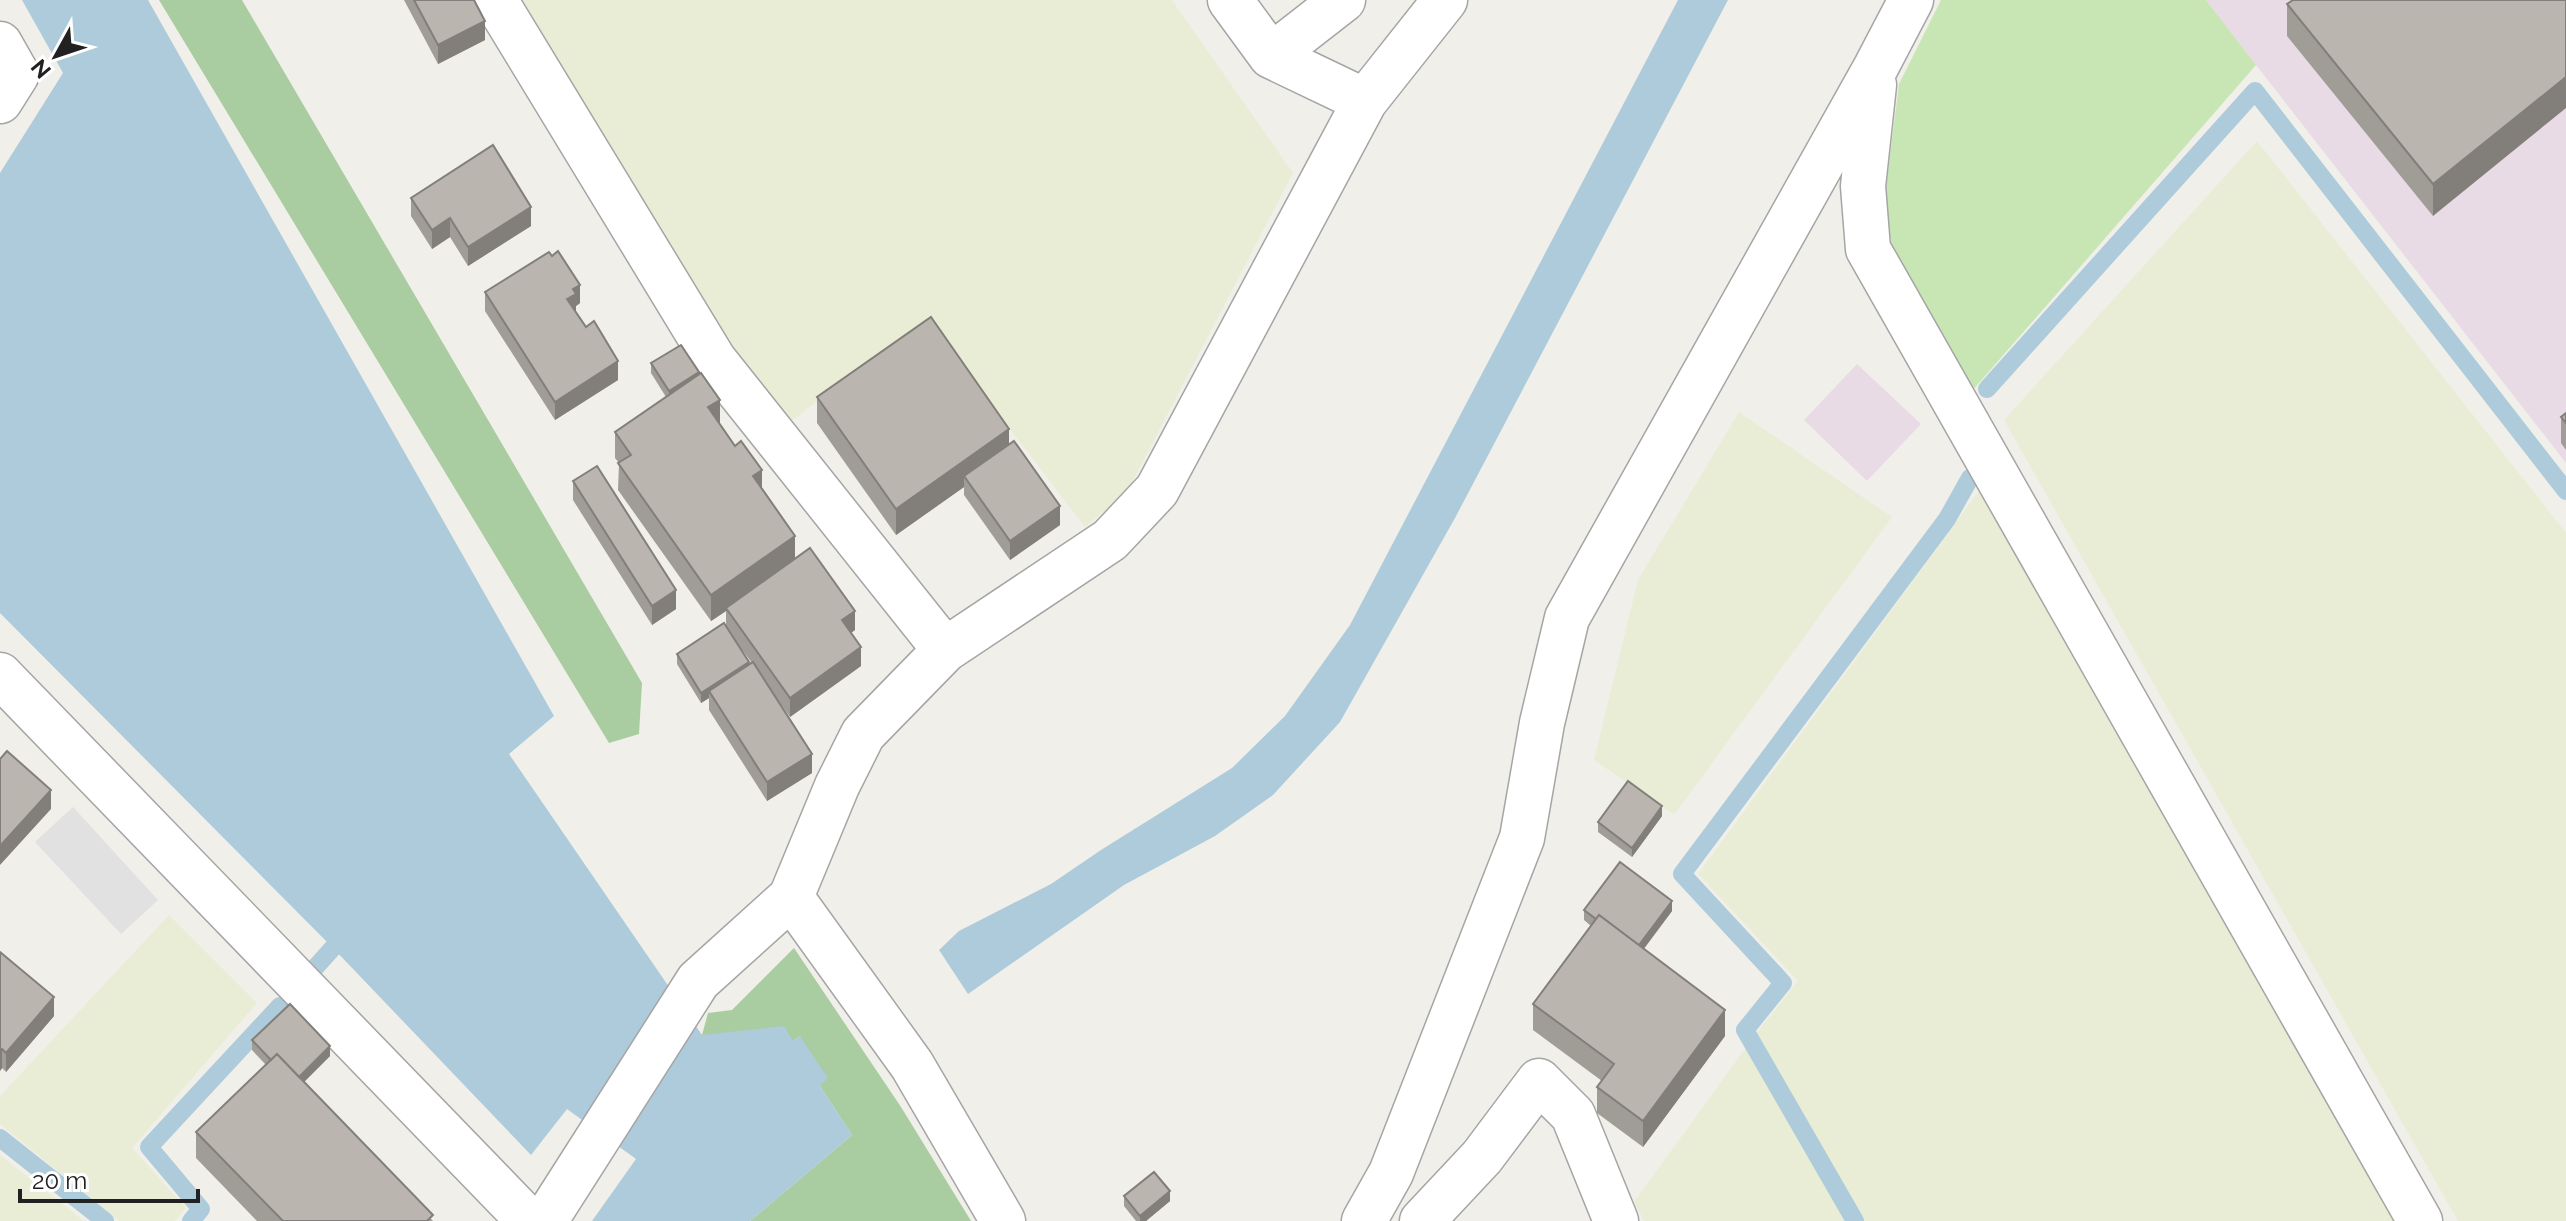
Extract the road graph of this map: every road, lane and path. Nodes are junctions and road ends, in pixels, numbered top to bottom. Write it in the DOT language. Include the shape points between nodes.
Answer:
graph roads {
  1 [pos="495,0"];
  2 [pos="1230,0"];
  3 [pos="1343,0"];
  4 [pos="1445,0"];
  5 [pos="1911,0"];
  6 [pos="0,44"];
  7 [pos="1271,56"];
  8 [pos="1876,67"];
  9 [pos="0,101"];
  10 [pos="1365,101"];
  11 [pos="945,650"];
  12 [pos="0,675"];
  13 [pos="791,897"];
  14 [pos="529,1221"];
  15 [pos="545,1221"];
  16 [pos="1003,1221"];
  17 [pos="1364,1221"];
  18 [pos="1422,1221"];
  19 [pos="1616,1221"];
  20 [pos="2420,1221"];
  1 -- 11 [label="street" via="714,360"];
  2 -- 7 [label="street"];
  3 -- 7 [label="street"];
  4 -- 10 [label="street"];
  5 -- 8 [label="street"];
  6 -- 9 [label="street" via="17,74"];
  7 -- 10 [label="street"];
  8 -- 17 [label="street" via="1567,618 1522,838 1391,1173"];
  8 -- 20 [label="street" via="1863,186 1868,249"];
  10 -- 11 [label="street" via="1157,490 1110,540"];
  11 -- 13 [label="street" via="863,734"];
  12 -- 14 [label="street"];
  13 -- 15 [label="street" via="698,981"];
  13 -- 16 [label="street" via="912,1065"];
  18 -- 19 [label="street" via="1482,1157 1539,1081 1573,1115"];
}
